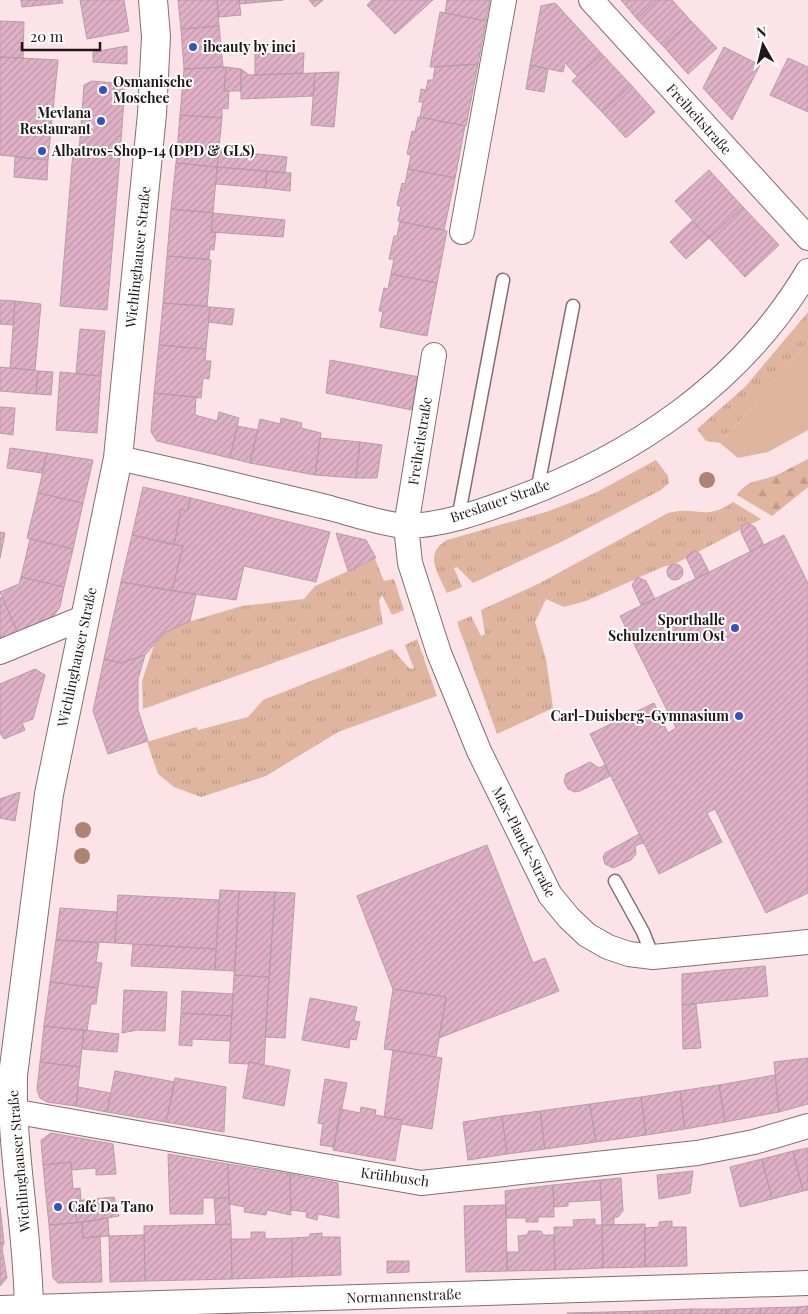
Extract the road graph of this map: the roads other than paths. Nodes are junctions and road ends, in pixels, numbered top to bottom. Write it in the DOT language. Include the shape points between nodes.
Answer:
graph roads {
  1 [pos="153,0"];
  2 [pos="504,0"];
  3 [pos="591,0"];
  4 [pos="462,232"];
  5 [pos="808,238"];
  6 [pos="808,271"];
  7 [pos="503,280"];
  8 [pos="573,306"];
  9 [pos="434,355"];
  10 [pos="118,458"];
  11 [pos="538,491"];
  12 [pos="458,520"];
  13 [pos="406,526"];
  14 [pos="86,617"];
  15 [pos="0,652"];
  16 [pos="615,880"];
  17 [pos="808,942"];
  18 [pos="653,957"];
  19 [pos="6,1111"];
  20 [pos="808,1126"];
  21 [pos="808,1283"];
  22 [pos="0,1308"];
  23 [pos="29,1311"];
  1 -- 10 [label="street, Wichlinghauser Straße" via="156,37 152,114"];
  2 -- 4 [label="street"];
  3 -- 5 [label="street, Freiheitstraße"];
  6 -- 11 [label="street, Breslauer Straße" via="787,306 727,373 668,422 624,449"];
  7 -- 12 [label="lane"];
  8 -- 11 [label="lane"];
  9 -- 13 [label="street, Freiheitstraße"];
  10 -- 13 [label="street, Breslauer Straße"];
  10 -- 14 [label="street, Wichlinghauser Straße"];
  11 -- 12 [label="street, Breslauer Straße"];
  12 -- 13 [label="street, Breslauer Straße"];
  13 -- 18 [label="street, Max-Planck-Straße" via="410,563 439,653 478,751 550,895 569,918 608,947"];
  14 -- 15 [label="street"];
  14 -- 19 [label="street, Wichlinghauser Straße" via="49,794"];
  16 -- 18 [label="lane"];
  17 -- 18 [label="street, Max-Planck-Straße"];
  19 -- 20 [label="street, Krühbusch" via="421,1183 697,1153 754,1142"];
  19 -- 23 [label="street, Wichlinghauser Straße" via="27,1259"];
  21 -- 23 [label="street, Normannenstraße"];
  22 -- 23 [label="street, Normannenstraße"];
}
